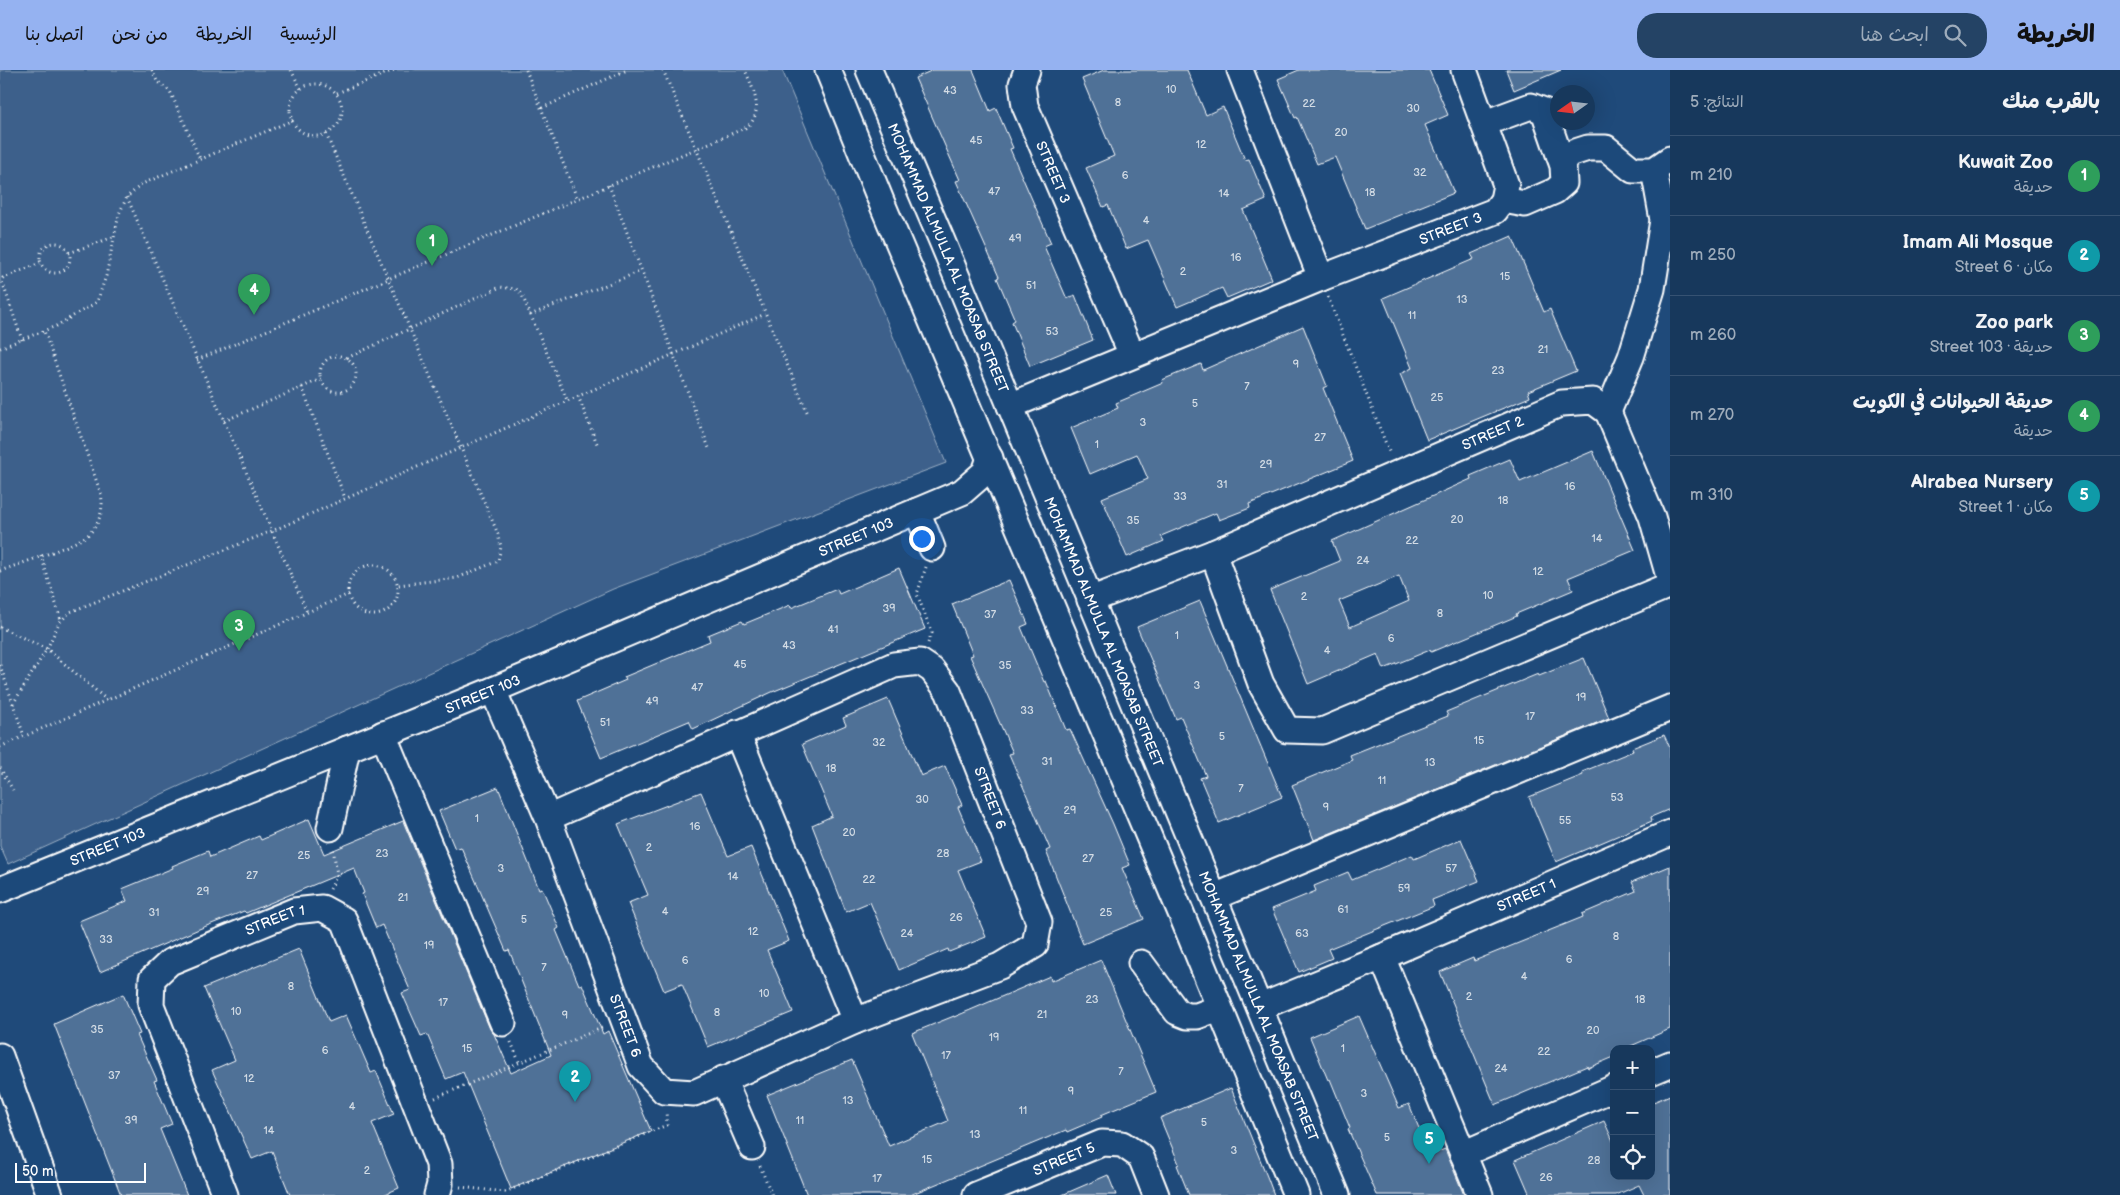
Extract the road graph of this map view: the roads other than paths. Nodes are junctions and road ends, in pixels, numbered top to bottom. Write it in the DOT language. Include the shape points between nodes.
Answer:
graph roads {
  1 [pos="828,70"];
  2 [pos="869,70"];
  3 [pos="1027,70"];
  4 [pos="1240,70"];
  5 [pos="1464,70"];
  6 [pos="1485,123"];
  7 [pos="1560,157"];
  8 [pos="1662,164"];
  9 [pos="922,193"];
  10 [pos="1503,200"];
  11 [pos="881,201"];
  12 [pos="942,241"];
  13 [pos="902,251"];
  14 [pos="1321,278"];
  15 [pos="1132,355"];
  16 [pos="1010,406"];
  17 [pos="1608,412"];
  18 [pos="990,458"];
  19 [pos="962,492"];
  20 [pos="1006,499"];
  21 [pos="917,511"];
  22 [pos="1661,514"];
  23 [pos="932,548"];
  24 [pos="1213,553"];
  25 [pos="1670,580"];
  26 [pos="1670,585"];
  27 [pos="1090,600"];
  28 [pos="493,690"];
  29 [pos="1670,708"];
  30 [pos="737,733"];
  31 [pos="383,734"];
  32 [pos="347,749"];
  33 [pos="548,818"];
  34 [pos="330,828"];
  35 [pos="1670,834"];
  36 [pos="0,890"];
  37 [pos="1212,894"];
  38 [pos="1180,913"];
  39 [pos="1382,957"];
  40 [pos="1141,962"];
  41 [pos="1260,1007"];
  42 [pos="1219,1008"];
  43 [pos="855,1020"];
  44 [pos="503,1023"];
  45 [pos="0,1056"];
  46 [pos="1670,1064"];
  47 [pos="1655,1070"];
  48 [pos="723,1080"];
  49 [pos="1610,1090"];
  50 [pos="752,1147"];
  51 [pos="1463,1154"];
  52 [pos="438,1190"];
  53 [pos="50,1195"];
  54 [pos="225,1195"];
  55 [pos="976,1195"];
  56 [pos="1156,1195"];
  57 [pos="1296,1195"];
  58 [pos="1337,1195"];
  59 [pos="1480,1195"];
  1 -- 11 [label="street"];
  2 -- 9 [label="street, MOHAMMAD ALMULLA AL MOASAB STREET"];
  3 -- 15 [label="street, STREET 3" via="1022,84 1026,106"];
  4 -- 14 [label="street"];
  5 -- 6 [label="street"];
  6 -- 7 [label="street" via="1531,106 1544,111"];
  6 -- 10 [label="street" via="1506,184"];
  7 -- 8 [label="street" via="1588,148 1606,148 1634,170"];
  7 -- 10 [label="street" via="1564,183 1555,191 1525,204"];
  8 -- 17 [label="street" via="1663,220 1652,289 1631,357"];
  9 -- 11 [label="street" via="914,203 903,208 891,207"];
  9 -- 12 [label="street, MOHAMMAD ALMULLA AL MOASAB STREET"];
  10 -- 14 [label="street, STREET 3" via="1495,211"];
  11 -- 13 [label="street"];
  12 -- 13 [label="street" via="932,234 919,234 908,240"];
  12 -- 16 [label="street, MOHAMMAD ALMULLA AL MOASAB STREET"];
  13 -- 18 [label="street"];
  14 -- 15 [label="street, STREET 3"];
  15 -- 16 [label="street, STREET 3"];
  16 -- 27 [label="street, MOHAMMAD ALMULLA AL MOASAB STREET"];
  17 -- 22 [label="street"];
  17 -- 24 [label="street, STREET 2" via="1592,401 1562,403"];
  18 -- 19 [label="street, STREET 103" via="985,472"];
  18 -- 20 [label="street"];
  19 -- 20 [label="street, STREET 103" via="992,492"];
  19 -- 21 [label="street, STREET 103"];
  20 -- 38 [label="street"];
  21 -- 23 [label="street"];
  21 -- 28 [label="street, STREET 103"];
  22 -- 25 [label="street"];
  24 -- 26 [label="street" via="1261,684 1287,730 1322,731"];
  24 -- 27 [label="street, STREET 2"];
  27 -- 37 [label="street, MOHAMMAD ALMULLA AL MOASAB STREET"];
  28 -- 31 [label="street, STREET 103"];
  28 -- 33 [label="street, STREET 6"];
  29 -- 37 [label="street"];
  30 -- 33 [label="street"];
  30 -- 43 [label="street"];
  30 -- 43 [label="street, STREET 6" via="894,665 920,662 932,670 948,691 1039,922 1035,945 1000,966"];
  31 -- 32 [label="street, STREET 103"];
  31 -- 44 [label="street"];
  32 -- 34 [label="street"];
  32 -- 36 [label="street, STREET 103"];
  33 -- 48 [label="street, STREET 6" via="641,1066 664,1091 694,1092"];
  35 -- 39 [label="street, STREET 1"];
  37 -- 38 [label="street" via="1199,885 1186,889 1179,900"];
  37 -- 41 [label="street, MOHAMMAD ALMULLA AL MOASAB STREET"];
  38 -- 42 [label="street"];
  39 -- 41 [label="street, STREET 1"];
  39 -- 51 [label="street"];
  40 -- 42 [label="street" via="1177,1012 1197,1016"];
  41 -- 58 [label="street, MOHAMMAD ALMULLA AL MOASAB STREET"];
  42 -- 57 [label="street"];
  43 -- 48 [label="street, STREET 6"];
  45 -- 53 [label="street"];
  46 -- 47 [label="street"];
  48 -- 50 [label="street"];
  49 -- 51 [label="street"];
  51 -- 59 [label="street"];
  52 -- 54 [label="street, STREET 1" via="439,1164 344,920 322,908 294,911 179,958 152,979 151,1006"];
  55 -- 56 [label="street, STREET 5" via="1102,1143 1122,1144 1141,1158"];
}
